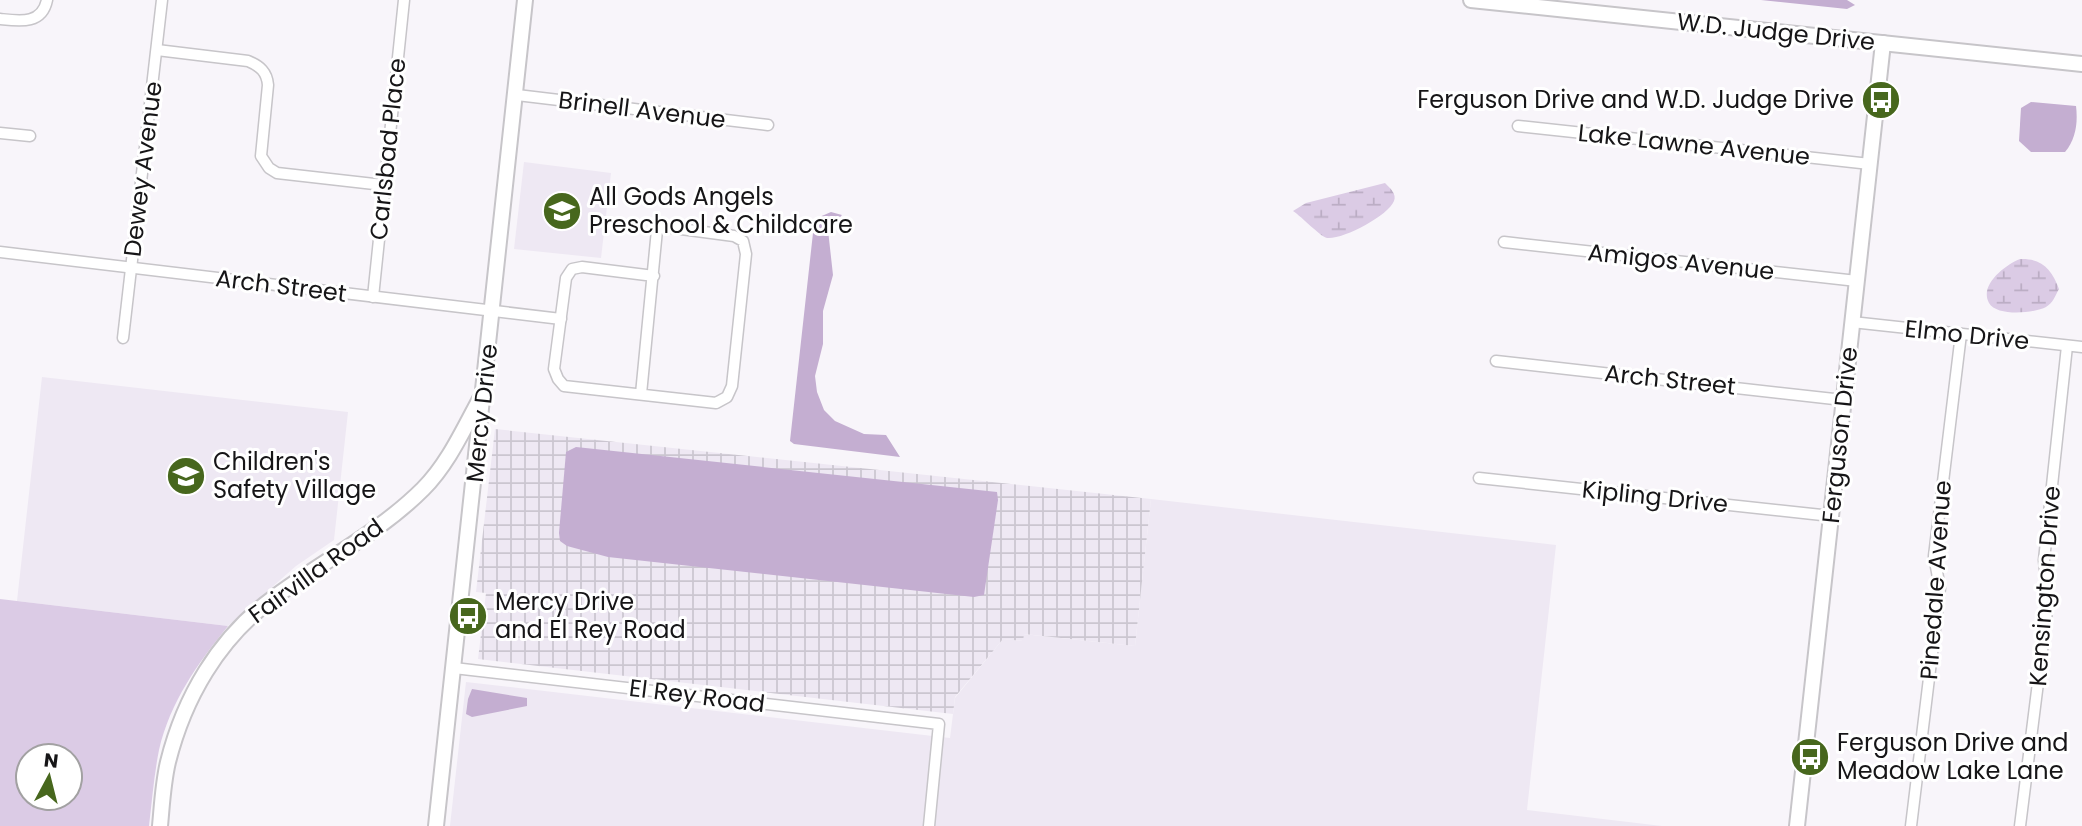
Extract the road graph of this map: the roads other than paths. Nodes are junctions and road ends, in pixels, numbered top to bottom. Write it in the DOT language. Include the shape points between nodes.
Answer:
graph roads {
  1 [pos="47,0"];
  2 [pos="162,0"];
  3 [pos="404,0"];
  4 [pos="525,0"];
  5 [pos="1471,0"];
  6 [pos="0,19"];
  7 [pos="1883,43"];
  8 [pos="157,51"];
  9 [pos="2082,64"];
  10 [pos="517,94"];
  11 [pos="768,125"];
  12 [pos="1518,126"];
  13 [pos="0,133"];
  14 [pos="30,136"];
  15 [pos="1870,164"];
  16 [pos="383,185"];
  17 [pos="1504,242"];
  18 [pos="0,252"];
  19 [pos="132,267"];
  20 [pos="654,276"];
  21 [pos="1857,281"];
  22 [pos="373,297"];
  23 [pos="493,311"];
  24 [pos="561,319"];
  25 [pos="1852,322"];
  26 [pos="1961,334"];
  27 [pos="123,338"];
  28 [pos="2067,346"];
  29 [pos="2082,347"];
  30 [pos="1496,360"];
  31 [pos="484,392"];
  32 [pos="641,394"];
  33 [pos="1843,400"];
  34 [pos="478,445"];
  35 [pos="455,448"];
  36 [pos="1479,478"];
  37 [pos="1831,516"];
  38 [pos="454,668"];
  39 [pos="160,826"];
  40 [pos="436,826"];
  41 [pos="929,826"];
  42 [pos="1797,826"];
  43 [pos="1911,826"];
  44 [pos="2020,826"];
  1 -- 6 [label="street" via="40,15 27,22"];
  2 -- 8 [label="street, Dewey Avenue"];
  3 -- 16 [label="street, Carlsbad Place"];
  4 -- 10 [label="street, Mercy Drive"];
  5 -- 7 [label="street, W.D. Judge Drive"];
  7 -- 9 [label="street, W.D. Judge Drive"];
  7 -- 15 [label="street, Ferguson Drive"];
  8 -- 16 [label="street" via="258,65 268,85 261,156 270,168 283,174"];
  8 -- 19 [label="street, Dewey Avenue"];
  10 -- 11 [label="street, Brinell Avenue"];
  10 -- 23 [label="street, Mercy Drive"];
  12 -- 15 [label="street, Lake Lawne Avenue"];
  13 -- 14 [label="street"];
  15 -- 21 [label="street, Ferguson Drive"];
  16 -- 22 [label="street, Carlsbad Place"];
  17 -- 21 [label="street, Amigos Avenue"];
  18 -- 19 [label="street, Arch Street"];
  19 -- 22 [label="street, Arch Street"];
  19 -- 27 [label="street, Dewey Avenue"];
  20 -- 24 [label="street" via="572,269 566,278"];
  20 -- 32 [label="street"];
  20 -- 32 [label="street" via="657,230 666,227 743,241 746,254 732,386 727,397 716,403"];
  21 -- 25 [label="street, Ferguson Drive"];
  22 -- 23 [label="street, Arch Street"];
  23 -- 24 [label="street, Arch Street"];
  23 -- 31 [label="street, Mercy Drive"];
  24 -- 32 [label="street" via="554,369 564,386"];
  25 -- 26 [label="street, Elmo Drive"];
  25 -- 33 [label="street, Ferguson Drive"];
  26 -- 28 [label="street, Elmo Drive"];
  26 -- 43 [label="street, Pinedale Avenue" via="1934,556 1940,588"];
  28 -- 29 [label="street, Elmo Drive"];
  28 -- 44 [label="street, Kensington Drive" via="2044,560 2048,603"];
  30 -- 33 [label="street, Arch Street"];
  31 -- 34 [label="street, Mercy Drive"];
  31 -- 35 [label="street, Fairvilla Road"];
  33 -- 37 [label="street, Ferguson Drive"];
  34 -- 35 [label="street"];
  34 -- 38 [label="street, Mercy Drive"];
  35 -- 39 [label="street, Fairvilla Road" via="424,488 381,524 271,600 227,641 179,724 167,765"];
  36 -- 37 [label="street, Kipling Drive"];
  37 -- 42 [label="street, Ferguson Drive"];
  38 -- 40 [label="street, Mercy Drive"];
  38 -- 41 [label="street, El Rey Road" via="939,724"];
}
